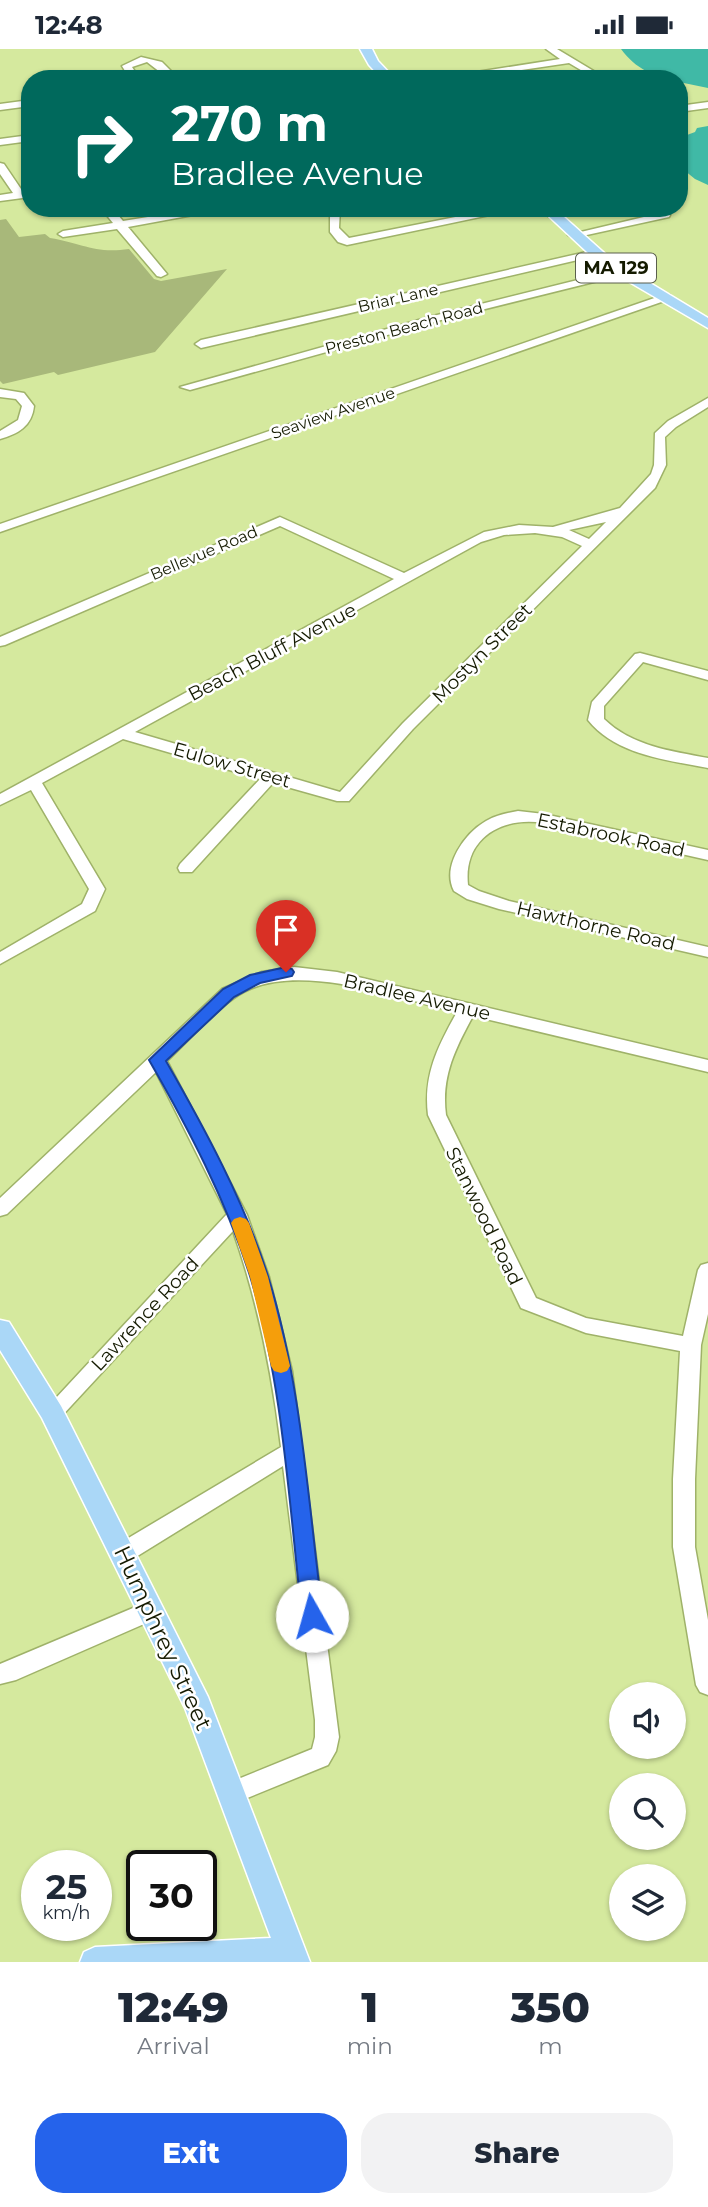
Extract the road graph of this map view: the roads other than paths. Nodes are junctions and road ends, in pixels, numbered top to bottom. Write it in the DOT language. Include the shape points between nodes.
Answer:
graph roads {
  1 [pos="366,49"];
  2 [pos="551,49"];
  3 [pos="567,61"];
  4 [pos="129,70"];
  5 [pos="167,70"];
  6 [pos="380,70"];
  7 [pos="502,70"];
  8 [pos="591,70"];
  9 [pos="21,104"];
  10 [pos="708,105"];
  11 [pos="0,107"];
  12 [pos="688,108"];
  13 [pos="21,139"];
  14 [pos="0,142"];
  15 [pos="0,166"];
  16 [pos="21,190"];
  17 [pos="21,195"];
  18 [pos="0,198"];
  19 [pos="114,217"];
  20 [pos="174,217"];
  21 [pos="333,217"];
  22 [pos="473,217"];
  23 [pos="554,217"];
  24 [pos="656,217"];
  25 [pos="121,226"];
  26 [pos="63,234"];
  27 [pos="573,235"];
  28 [pos="595,253"];
  29 [pos="622,272"];
  30 [pos="161,274"];
  31 [pos="666,297"];
  32 [pos="708,324"];
  33 [pos="201,344"];
  34 [pos="186,387"];
  35 [pos="0,393"];
  36 [pos="708,402"];
  37 [pos="0,435"];
  38 [pos="625,511"];
  39 [pos="0,528"];
  40 [pos="552,529"];
  41 [pos="591,546"];
  42 [pos="406,579"];
  43 [pos="0,642"];
  44 [pos="708,677"];
  45 [pos="121,733"];
  46 [pos="708,763"];
  47 [pos="271,776"];
  48 [pos="34,782"];
  49 [pos="342,798"];
  50 [pos="0,800"];
  51 [pos="708,855"];
  52 [pos="186,868"];
  53 [pos="484,899"];
  54 [pos="708,952"];
  55 [pos="0,959"];
  56 [pos="468,1009"];
  57 [pos="158,1060"];
  58 [pos="708,1066"];
  59 [pos="0,1209"];
  60 [pos="237,1215"];
  61 [pos="708,1270"];
  62 [pos="0,1329"];
  63 [pos="691,1345"];
  64 [pos="52,1413"];
  65 [pos="293,1450"];
  66 [pos="123,1552"];
  67 [pos="701,1606"];
  68 [pos="152,1610"];
  69 [pos="0,1674"];
  70 [pos="708,1685"];
  71 [pos="230,1794"];
  72 [pos="293,1957"];
  73 [pos="95,1962"];
  1 -- 6 [label="main road"];
  2 -- 3 [label="street"];
  3 -- 7 [label="street"];
  3 -- 8 [label="street"];
  4 -- 5 [label="street" via="127,66 148,60"];
  9 -- 11 [label="street"];
  10 -- 12 [label="street"];
  13 -- 14 [label="street"];
  15 -- 16 [label="street"];
  17 -- 18 [label="street"];
  19 -- 25 [label="street"];
  20 -- 25 [label="street"];
  21 -- 22 [label="street" via="331,225 338,238 347,242"];
  23 -- 27 [label="main road, MA 129"];
  24 -- 27 [label="street"];
  25 -- 26 [label="street"];
  25 -- 30 [label="street"];
  27 -- 28 [label="main road, MA 129"];
  28 -- 29 [label="main road, MA 129"];
  28 -- 33 [label="street, Briar Lane"];
  29 -- 31 [label="main road, MA 129"];
  29 -- 34 [label="street, Preston Beach Road"];
  31 -- 32 [label="main road, MA 129"];
  31 -- 39 [label="street, Seaview Avenue"];
  35 -- 37 [label="street" via="26,400 28,412 18,427"];
  36 -- 38 [label="street, Beach Bluff Avenue" via="662,432 657,474"];
  38 -- 40 [label="street, Beach Bluff Avenue"];
  38 -- 41 [label="street, Mostyn Street"];
  40 -- 41 [label="street, Beach Bluff Avenue" via="569,532"];
  40 -- 42 [label="street, Beach Bluff Avenue" via="488,534"];
  41 -- 49 [label="street, Mostyn Street" via="408,726"];
  42 -- 43 [label="street, Bellevue Road" via="280,521"];
  42 -- 45 [label="street, Beach Bluff Avenue"];
  44 -- 46 [label="street" via="640,657 597,705 596,720 607,732 635,746"];
  45 -- 47 [label="street, Eulow Street"];
  45 -- 48 [label="street, Beach Bluff Avenue"];
  47 -- 49 [label="street, Eulow Street"];
  47 -- 52 [label="street"];
  48 -- 50 [label="street, Beach Bluff Avenue"];
  48 -- 55 [label="street" via="97,889 89,907"];
  51 -- 53 [label="street, Estabrook Road" via="517,816 482,830 460,863 460,887"];
  53 -- 54 [label="street, Hawthorne Road"];
  56 -- 57 [label="street, Bradlee Avenue" via="311,972 272,974 228,993"];
  56 -- 58 [label="street, Bradlee Avenue"];
  56 -- 63 [label="street, Stanwood Road" via="439,1063 435,1105 449,1144 528,1303 568,1321"];
  57 -- 59 [label="street, Bradlee Avenue"];
  57 -- 60 [label="street"];
  60 -- 64 [label="street, Lawrence Road"];
  60 -- 65 [label="street" via="259,1277 282,1371"];
  61 -- 63 [label="street"];
  62 -- 64 [label="main road, Humphrey Street"];
  63 -- 67 [label="street" via="684,1547"];
  64 -- 66 [label="main road, Humphrey Street"];
  65 -- 66 [label="street"];
  65 -- 71 [label="street" via="326,1751 300,1767"];
  66 -- 68 [label="main road, Humphrey Street"];
  67 -- 70 [label="street"];
  68 -- 69 [label="street"];
  68 -- 71 [label="main road, Humphrey Street" via="198,1706"];
  71 -- 72 [label="main road, Humphrey Street"];
  72 -- 73 [label="main road"];
}
